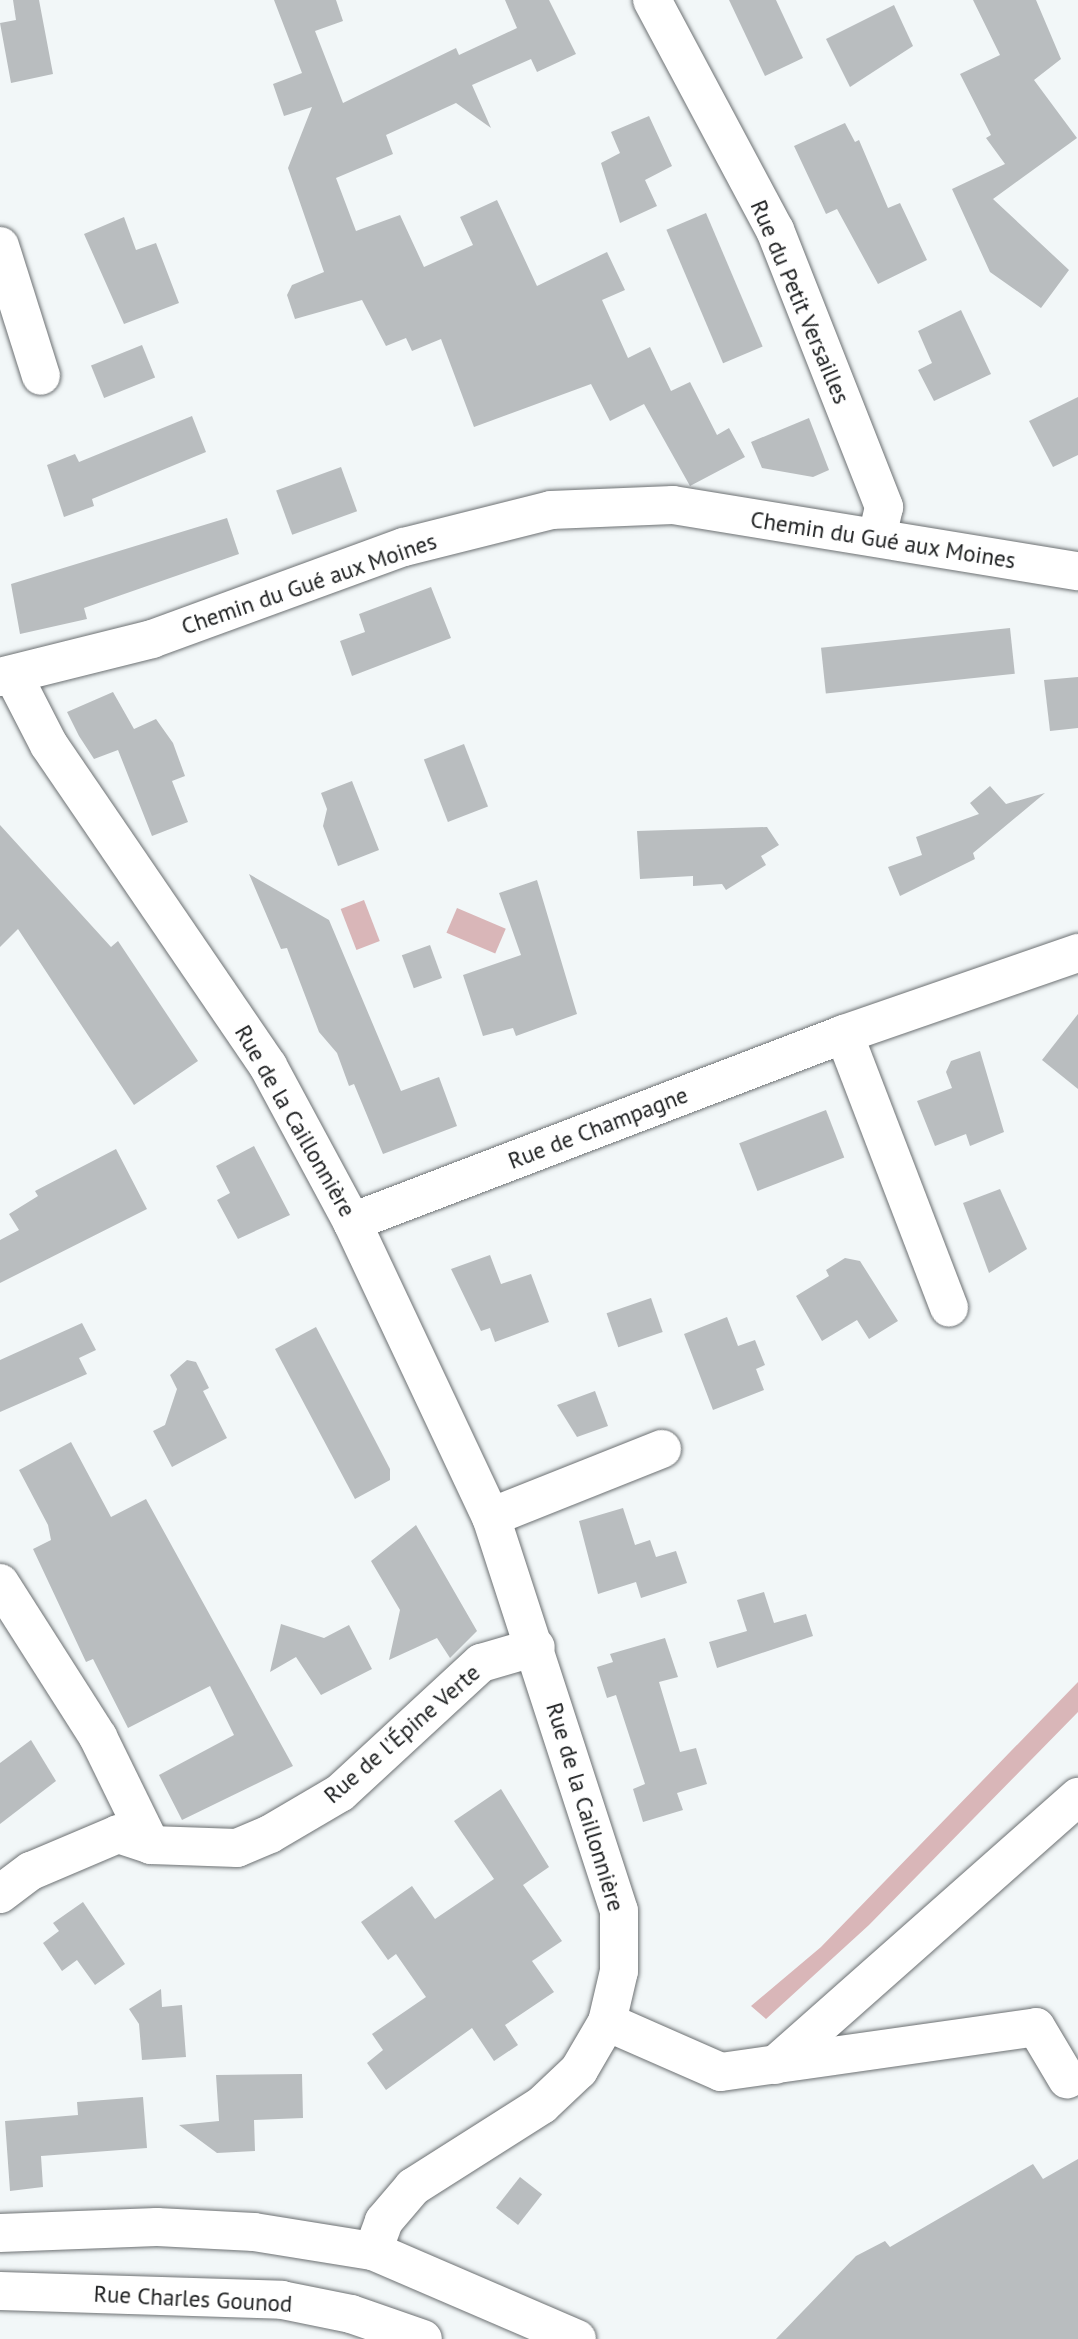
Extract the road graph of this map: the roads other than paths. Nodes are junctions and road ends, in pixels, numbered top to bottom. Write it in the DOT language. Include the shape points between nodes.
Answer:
graph roads {
  1 [pos="652,0"];
  2 [pos="0,246"];
  3 [pos="41,376"];
  4 [pos="877,537"];
  5 [pos="1078,572"];
  6 [pos="7,677"];
  7 [pos="1078,953"];
  8 [pos="844,1034"];
  9 [pos="352,1222"];
  10 [pos="948,1308"];
  11 [pos="662,1449"];
  12 [pos="491,1517"];
  13 [pos="0,1583"];
  14 [pos="536,1647"];
  15 [pos="1078,1797"];
  16 [pos="151,1845"];
  17 [pos="0,1894"];
  18 [pos="607,2022"];
  19 [pos="775,2065"];
  20 [pos="1067,2079"];
  21 [pos="0,2233"];
  22 [pos="373,2251"];
  23 [pos="0,2291"];
  24 [pos="424,2339"];
  25 [pos="577,2339"];
  1 -- 4 [label="street, Rue du Petit Versailles" via="775,230 884,507"];
  2 -- 3 [label="street"];
  4 -- 5 [label="street, Chemin du Gué aux Moines"];
  4 -- 6 [label="street, Chemin du Gué aux Moines" via="673,505 551,510 404,547 152,639"];
  6 -- 9 [label="street, Rue de la Caillonnière" via="268,1066"];
  7 -- 8 [label="street, Rue de Champagne"];
  8 -- 9 [label="street, Rue de Champagne"];
  8 -- 10 [label="street"];
  9 -- 12 [label="street, Rue de la Caillonnière"];
  11 -- 12 [label="street"];
  12 -- 14 [label="street, Rue de la Caillonnière"];
  13 -- 16 [label="street" via="98,1737"];
  14 -- 16 [label="street, Rue de l'Épine Verte" via="481,1663 308,1816 237,1848"];
  14 -- 18 [label="street, Rue de la Caillonnière" via="619,1911 619,1971"];
  15 -- 19 [label="street"];
  16 -- 17 [label="street, Rue de l'Épine Verte" via="118,1834 94,1839"];
  18 -- 19 [label="street" via="722,2072"];
  18 -- 22 [label="street, Rue de la Caillonnière" via="579,2070 542,2105 413,2187 384,2221"];
  19 -- 20 [label="street" via="1037,2027"];
  21 -- 22 [label="street" via="198,2229"];
  22 -- 25 [label="street"];
  23 -- 24 [label="street, Rue Charles Gounod" via="282,2300 351,2314"];
}
